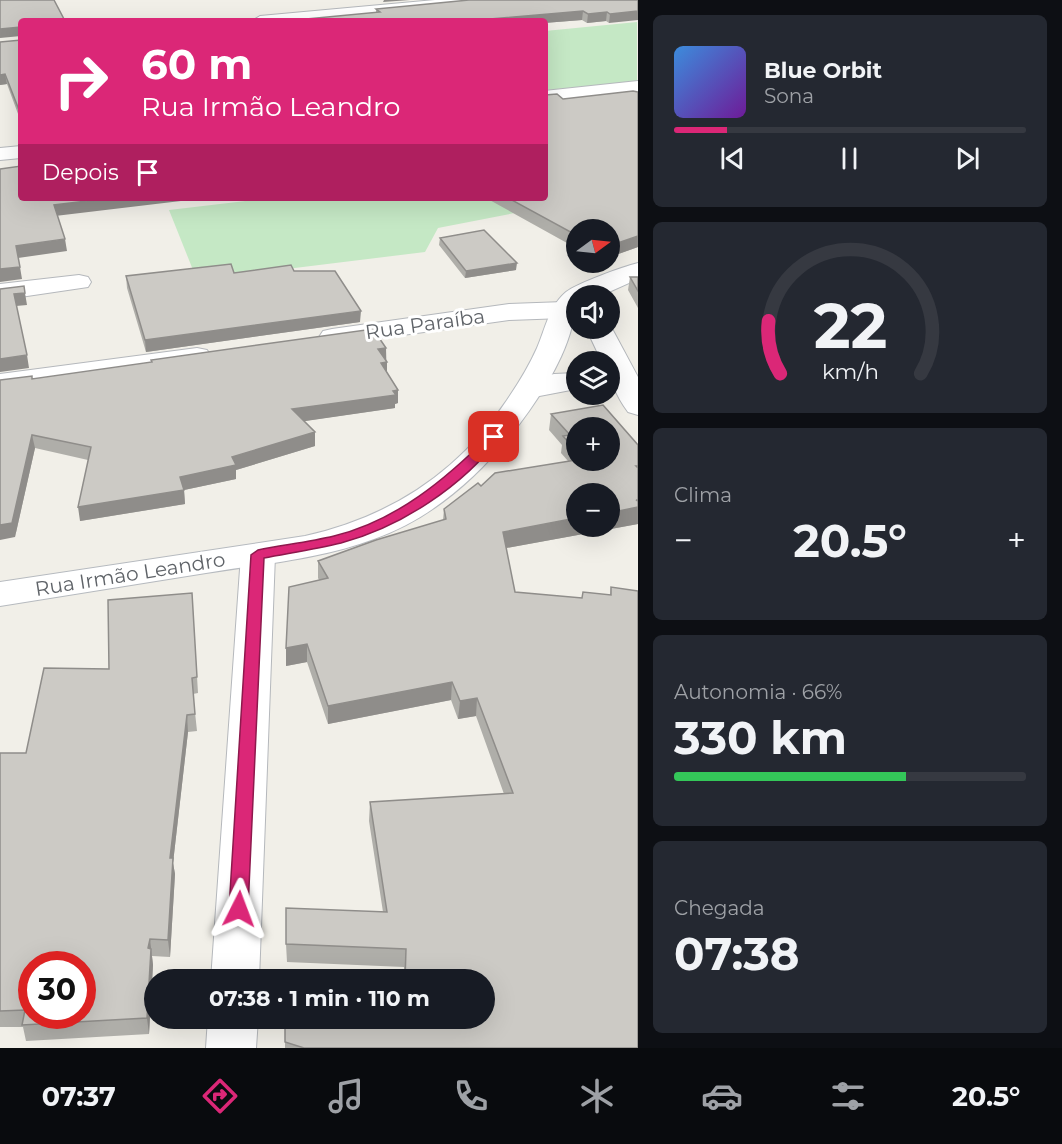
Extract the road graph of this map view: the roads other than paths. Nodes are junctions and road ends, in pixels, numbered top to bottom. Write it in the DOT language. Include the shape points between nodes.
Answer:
graph roads {
  1 [pos="486,0"];
  2 [pos="292,18"];
  3 [pos="638,87"];
  4 [pos="548,97"];
  5 [pos="18,152"];
  6 [pos="0,154"];
  7 [pos="638,270"];
  8 [pos="79,282"];
  9 [pos="610,285"];
  10 [pos="0,292"];
  11 [pos="566,305"];
  12 [pos="566,319"];
  13 [pos="603,339"];
  14 [pos="302,341"];
  15 [pos="220,352"];
  16 [pos="566,382"];
  17 [pos="0,383"];
  18 [pos="529,389"];
  19 [pos="625,393"];
  20 [pos="258,555"];
  21 [pos="0,594"];
  22 [pos="236,969"];
  23 [pos="232,1029"];
  24 [pos="231,1048"];
  1 -- 2 [label="street"];
  3 -- 4 [label="street"];
  5 -- 6 [label="street"];
  7 -- 9 [label="street"];
  8 -- 10 [label="street"];
  11 -- 14 [label="street, Rua Paraíba"];
  12 -- 18 [label="street, Rua Irmão Leandro"];
  13 -- 19 [label="street"];
  15 -- 17 [label="street"];
  16 -- 18 [label="street"];
  18 -- 20 [label="street, Rua Irmão Leandro" via="485,448 414,506 368,530"];
  20 -- 21 [label="street, Rua Irmão Leandro"];
  20 -- 22 [label="street"];
  23 -- 24 [label="street"];
}
